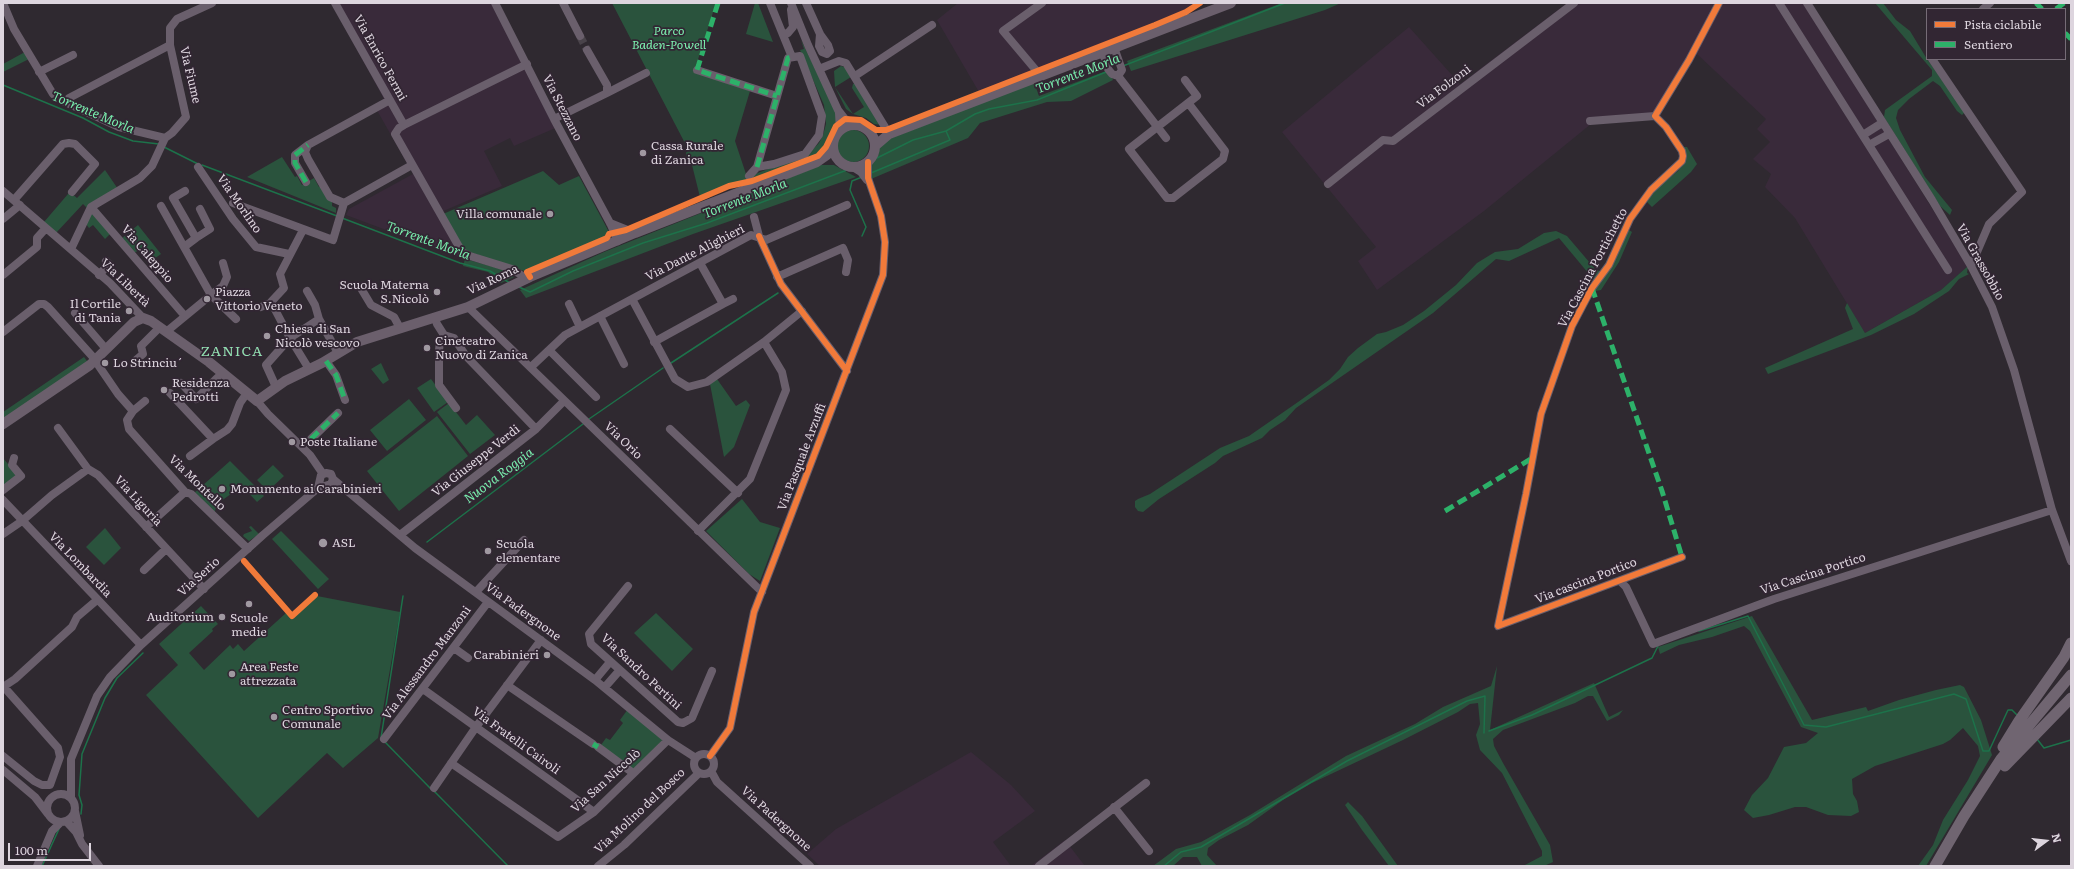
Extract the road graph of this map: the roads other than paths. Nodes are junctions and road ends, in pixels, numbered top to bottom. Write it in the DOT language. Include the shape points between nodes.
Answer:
graph roads {
  1 [pos="3,3"];
  2 [pos="212,3"];
  3 [pos="335,3"];
  4 [pos="495,3"];
  5 [pos="563,3"];
  6 [pos="770,3"];
  7 [pos="791,3"];
  8 [pos="806,3"];
  9 [pos="1042,3"];
  10 [pos="1230,3"];
  11 [pos="1574,3"];
  12 [pos="1719,3"];
  13 [pos="1779,3"];
  14 [pos="1807,3"];
  15 [pos="932,25"];
  16 [pos="820,34"];
  17 [pos="783,35"];
  18 [pos="580,36"];
  19 [pos="170,45"];
  20 [pos="808,45"];
  21 [pos="1114,47"];
  22 [pos="587,50"];
  23 [pos="1101,52"];
  24 [pos="73,55"];
  25 [pos="792,57"];
  26 [pos="1933,60"];
  27 [pos="527,64"];
  28 [pos="819,69"];
  29 [pos="697,70"];
  30 [pos="1116,70"];
  31 [pos="39,72"];
  32 [pos="646,73"];
  33 [pos="855,76"];
  34 [pos="1039,76"];
  35 [pos="1185,80"];
  36 [pos="607,93"];
  37 [pos="776,96"];
  38 [pos="390,100"];
  39 [pos="66,102"];
  40 [pos="1189,104"];
  41 [pos="838,110"];
  42 [pos="1655,116"];
  43 [pos="554,119"];
  44 [pos="1590,121"];
  45 [pos="1882,123"];
  46 [pos="404,125"];
  47 [pos="856,125"];
  48 [pos="1158,128"];
  49 [pos="840,130"];
  50 [pos="887,130"];
  51 [pos="870,132"];
  52 [pos="1889,134"];
  53 [pos="1863,135"];
  54 [pos="1166,138"];
  55 [pos="164,140"];
  56 [pos="833,144"];
  57 [pos="308,145"];
  58 [pos="875,146"];
  59 [pos="1869,146"];
  60 [pos="838,160"];
  61 [pos="817,162"];
  62 [pos="868,162"];
  63 [pos="412,165"];
  64 [pos="198,167"];
  65 [pos="757,167"];
  66 [pos="853,167"];
  67 [pos="750,176"];
  68 [pos="306,182"];
  69 [pos="870,184"];
  70 [pos="1328,184"];
  71 [pos="3,191"];
  72 [pos="185,191"];
  73 [pos="72,192"];
  74 [pos="17,203"];
  75 [pos="233,203"];
  76 [pos="344,203"];
  77 [pos="846,205"];
  78 [pos="161,206"];
  79 [pos="91,207"];
  80 [pos="200,208"];
  81 [pos="754,217"];
  82 [pos="3,219"];
  83 [pos="610,222"];
  84 [pos="46,228"];
  85 [pos="303,230"];
  86 [pos="635,233"];
  87 [pos="759,236"];
  88 [pos="196,238"];
  89 [pos="618,241"];
  90 [pos="184,247"];
  91 [pos="71,250"];
  92 [pos="289,254"];
  93 [pos="106,261"];
  94 [pos="223,263"];
  95 [pos="700,263"];
  96 [pos="1971,266"];
  97 [pos="1948,270"];
  98 [pos="846,272"];
  99 [pos="3,275"];
  100 [pos="99,275"];
  101 [pos="778,277"];
  102 [pos="524,280"];
  103 [pos="234,282"];
  104 [pos="223,286"];
  105 [pos="362,290"];
  106 [pos="307,291"];
  107 [pos="211,295"];
  108 [pos="632,299"];
  109 [pos="733,299"];
  110 [pos="272,301"];
  111 [pos="569,304"];
  112 [pos="723,304"];
  113 [pos="261,307"];
  114 [pos="468,307"];
  115 [pos="802,312"];
  116 [pos="75,313"];
  117 [pos="184,315"];
  118 [pos="600,316"];
  119 [pos="143,318"];
  120 [pos="435,318"];
  121 [pos="236,319"];
  122 [pos="319,319"];
  123 [pos="580,327"];
  124 [pos="400,328"];
  125 [pos="163,330"];
  126 [pos="3,332"];
  127 [pos="444,335"];
  128 [pos="290,338"];
  129 [pos="654,342"];
  130 [pos="764,342"];
  131 [pos="106,348"];
  132 [pos="549,350"];
  133 [pos="338,353"];
  134 [pos="95,360"];
  135 [pos="136,360"];
  136 [pos="326,360"];
  137 [pos="624,364"];
  138 [pos="531,368"];
  139 [pos="309,369"];
  140 [pos="847,371"];
  141 [pos="220,375"];
  142 [pos="181,383"];
  143 [pos="276,387"];
  144 [pos="170,393"];
  145 [pos="247,393"];
  146 [pos="596,398"];
  147 [pos="345,400"];
  148 [pos="145,401"];
  149 [pos="257,401"];
  150 [pos="564,402"];
  151 [pos="456,408"];
  152 [pos="132,411"];
  153 [pos="338,413"];
  154 [pos="3,424"];
  155 [pos="58,428"];
  156 [pos="536,429"];
  157 [pos="670,429"];
  158 [pos="213,439"];
  159 [pos="311,439"];
  160 [pos="190,456"];
  161 [pos="14,458"];
  162 [pos="88,469"];
  163 [pos="321,479"];
  164 [pos="335,481"];
  165 [pos="3,490"];
  166 [pos="185,492"];
  167 [pos="738,493"];
  168 [pos="3,500"];
  169 [pos="2052,510"];
  170 [pos="22,521"];
  171 [pos="146,527"];
  172 [pos="698,531"];
  173 [pos="3,534"];
  174 [pos="400,535"];
  175 [pos="524,540"];
  176 [pos="248,548"];
  177 [pos="166,550"];
  178 [pos="1682,557"];
  179 [pos="2071,561"];
  180 [pos="144,570"];
  181 [pos="1620,580"];
  182 [pos="628,586"];
  183 [pos="204,589"];
  184 [pos="476,592"];
  185 [pos="762,592"];
  186 [pos="97,600"];
  187 [pos="488,602"];
  188 [pos="1498,626"];
  189 [pos="541,640"];
  190 [pos="2071,643"];
  191 [pos="141,645"];
  192 [pos="454,648"];
  193 [pos="468,658"];
  194 [pos="610,662"];
  195 [pos="619,671"];
  196 [pos="712,671"];
  197 [pos="2071,675"];
  198 [pos="595,680"];
  199 [pos="507,685"];
  200 [pos="3,687"];
  201 [pos="605,687"];
  202 [pos="423,689"];
  203 [pos="2071,698"];
  204 [pos="476,727"];
  205 [pos="384,739"];
  206 [pos="668,740"];
  207 [pos="3,756"];
  208 [pos="710,756"];
  209 [pos="696,758"];
  210 [pos="451,763"];
  211 [pos="3,770"];
  212 [pos="711,771"];
  213 [pos="633,773"];
  214 [pos="699,773"];
  215 [pos="70,778"];
  216 [pos="1146,783"];
  217 [pos="434,788"];
  218 [pos="1979,794"];
  219 [pos="55,796"];
  220 [pos="35,797"];
  221 [pos="71,798"];
  222 [pos="1114,807"];
  223 [pos="75,811"];
  224 [pos="594,812"];
  225 [pos="57,820"];
  226 [pos="82,844"];
  227 [pos="1149,851"];
  228 [pos="804,864"];
  229 [pos="37,866"];
  230 [pos="99,866"];
  231 [pos="598,866"];
  232 [pos="1039,866"];
  233 [pos="1934,866"];
  1 -- 31 [label="street" via="14,29"];
  2 -- 19 [label="street, Via Fiume" via="174,22 169,33"];
  3 -- 38 [label="street, Via Enrico Fermi"];
  4 -- 27 [label="street, Via Stezzano"];
  5 -- 18 [label="street"];
  6 -- 17 [label="street"];
  7 -- 17 [label="street" via="794,26"];
  7 -- 20 [label="street"];
  8 -- 16 [label="street"];
  9 -- 34 [label="street" via="1003,31"];
  10 -- 21 [label="main road"];
  11 -- 70 [label="street, Via Folzoni" via="1393,141 1383,140"];
  12 -- 42 [label="street"];
  13 -- 53 [label="street"];
  14 -- 45 [label="street, Via Grassobbio"];
  15 -- 33 [label="street"];
  17 -- 20 [label="street" via="794,34"];
  17 -- 25 [label="street"];
  19 -- 39 [label="street" via="68,98"];
  19 -- 55 [label="street, Via Fiume" via="186,113 184,121"];
  20 -- 28 [label="street"];
  21 -- 23 [label="main road"];
  21 -- 30 [label="street"];
  22 -- 36 [label="street" via="607,85"];
  23 -- 30 [label="street"];
  23 -- 34 [label="main road"];
  24 -- 31 [label="street"];
  25 -- 37 [label="street" via="788,58"];
  25 -- 65 [label="street" via="800,56 816,98 822,116 819,136 806,154"];
  26 -- 96 [label="street" via="2022,192 1989,224"];
  27 -- 43 [label="street, Via Stezzano"];
  27 -- 46 [label="street"];
  28 -- 33 [label="street" via="839,61 846,63"];
  28 -- 41 [label="street"];
  29 -- 37 [label="street"];
  30 -- 48 [label="street"];
  31 -- 39 [label="street" via="53,94"];
  32 -- 36 [label="street"];
  33 -- 50 [label="street"];
  34 -- 50 [label="main road"];
  35 -- 40 [label="street" via="1197,96"];
  36 -- 43 [label="street"];
  37 -- 65 [label="street"];
  38 -- 46 [label="street, Via Enrico Fermi"];
  38 -- 57 [label="street"];
  39 -- 55 [label="street" via="128,130"];
  40 -- 48 [label="street"];
  40 -- 48 [label="street" via="1225,151 1223,159 1173,198 1167,198 1129,149"];
  41 -- 47 [label="street" via="845,119"];
  41 -- 49 [label="street"];
  42 -- 44 [label="street"];
  42 -- 188 [label="street, Via Cascina Portichetto" via="1666,127 1683,156 1682,161 1651,190 1630,219 1609,265 1592,288 1572,326 1541,414"];
  43 -- 83 [label="street, Via Stezzano"];
  45 -- 52 [label="street, Via Grassobbio"];
  45 -- 53 [label="street"];
  46 -- 63 [label="street" via="395,134"];
  47 -- 49 [label="main road"];
  47 -- 51 [label="main road"];
  48 -- 54 [label="street"];
  49 -- 56 [label="main road, Via Roma"];
  50 -- 51 [label="main road"];
  50 -- 58 [label="main road"];
  51 -- 58 [label="main road"];
  52 -- 59 [label="street"];
  52 -- 96 [label="street, Via Grassobbio"];
  53 -- 59 [label="street"];
  55 -- 79 [label="street, Via Fiume" via="152,166 140,178"];
  56 -- 60 [label="main road"];
  56 -- 61 [label="main road, Via Roma" via="827,155"];
  57 -- 68 [label="street" via="295,155 295,163"];
  57 -- 76 [label="street" via="305,152 330,197"];
  58 -- 62 [label="main road"];
  59 -- 97 [label="street"];
  60 -- 61 [label="main road, Via Roma"];
  60 -- 66 [label="main road"];
  61 -- 86 [label="main road, Via Roma"];
  62 -- 66 [label="main road"];
  62 -- 69 [label="street, Via Pasquale Arzuffi"];
  63 -- 76 [label="street"];
  63 -- 102 [label="street" via="462,252 512,269"];
  64 -- 92 [label="street, Via Morlino" via="233,219 256,247"];
  65 -- 67 [label="street"];
  66 -- 69 [label="street, Via Pasquale Arzuffi" via="863,174"];
  69 -- 140 [label="street, Via Pasquale Arzuffi" via="881,216 885,242 882,275"];
  71 -- 74 [label="street, Via Libertà"];
  72 -- 88 [label="street" via="173,198"];
  73 -- 74 [label="street" via="95,164 75,144 68,143 63,144"];
  74 -- 82 [label="street"];
  74 -- 84 [label="street, Via Libertà"];
  75 -- 85 [label="street"];
  76 -- 85 [label="street" via="333,240"];
  77 -- 87 [label="street, Via Dante Alighieri" via="766,240"];
  78 -- 90 [label="street"];
  79 -- 91 [label="street"];
  79 -- 117 [label="street, Via Caleppio"];
  80 -- 88 [label="street" via="210,229"];
  81 -- 87 [label="street"];
  83 -- 86 [label="street"];
  83 -- 89 [label="street, Via Stezzano"];
  84 -- 91 [label="street, Via Libertà"];
  84 -- 99 [label="street" via="37,238 37,247"];
  85 -- 92 [label="street"];
  86 -- 89 [label="main road, Via Roma"];
  87 -- 95 [label="street, Via Dante Alighieri" via="751,235"];
  87 -- 101 [label="street"];
  88 -- 90 [label="street"];
  89 -- 102 [label="main road, Via Roma"];
  90 -- 107 [label="street"];
  91 -- 100 [label="street, Via Libertà"];
  92 -- 110 [label="street" via="280,274 284,288"];
  93 -- 100 [label="street, Via Libertà" via="109,264"];
  94 -- 104 [label="street" via="227,277"];
  95 -- 108 [label="street, Via Dante Alighieri"];
  95 -- 112 [label="street"];
  96 -- 169 [label="street, Via Grassobbio" via="2002,334 2014,370"];
  98 -- 101 [label="street" via="848,260 843,248"];
  100 -- 119 [label="street, Via Libertà"];
  101 -- 115 [label="street"];
  102 -- 114 [label="main road, Via Roma"];
  103 -- 104 [label="street"];
  104 -- 107 [label="street"];
  105 -- 124 [label="street" via="371,305 394,317"];
  106 -- 122 [label="street"];
  107 -- 117 [label="street"];
  107 -- 121 [label="street"];
  108 -- 118 [label="street, Via Dante Alighieri"];
  108 -- 129 [label="street"];
  109 -- 112 [label="street"];
  110 -- 113 [label="street"];
  110 -- 128 [label="street"];
  111 -- 123 [label="street"];
  112 -- 129 [label="street"];
  114 -- 120 [label="main road, Via Roma"];
  114 -- 138 [label="street, Via Orio"];
  115 -- 130 [label="street"];
  115 -- 140 [label="street"];
  116 -- 131 [label="street"];
  117 -- 125 [label="street"];
  118 -- 123 [label="street, Via Dante Alighieri"];
  118 -- 137 [label="street"];
  119 -- 125 [label="main road, Via Libertà"];
  119 -- 131 [label="main road" via="134,322"];
  120 -- 124 [label="main road, Via Roma"];
  120 -- 127 [label="street"];
  122 -- 128 [label="street"];
  122 -- 133 [label="street"];
  123 -- 132 [label="street, Via Dante Alighieri" via="565,335"];
  124 -- 133 [label="main road, Via Roma" via="356,342"];
  125 -- 135 [label="street" via="141,346 143,354"];
  125 -- 141 [label="main road, Via Libertà"];
  126 -- 134 [label="street" via="39,304 44,304"];
  127 -- 151 [label="street" via="439,350 439,385"];
  127 -- 156 [label="street" via="454,338 466,356"];
  128 -- 139 [label="street"];
  128 -- 143 [label="street" via="266,365"];
  129 -- 130 [label="street" via="675,380 688,388 707,382"];
  130 -- 167 [label="street" via="782,372 786,390 750,480"];
  131 -- 134 [label="main road"];
  132 -- 138 [label="street, Via Dante Alighieri"];
  132 -- 146 [label="street"];
  133 -- 136 [label="main road, Via Roma"];
  134 -- 152 [label="street"];
  134 -- 154 [label="main road"];
  136 -- 139 [label="main road, Via Roma"];
  136 -- 147 [label="street" via="336,375"];
  138 -- 150 [label="street, Via Orio"];
  139 -- 143 [label="main road, Via Roma"];
  140 -- 185 [label="street, Via Pasquale Arzuffi"];
  141 -- 142 [label="street" via="196,399"];
  141 -- 145 [label="main road, Via Libertà"];
  143 -- 149 [label="main road, Via Roma"];
  144 -- 158 [label="street"];
  145 -- 149 [label="main road, Via Libertà"];
  145 -- 158 [label="street" via="232,424"];
  148 -- 152 [label="street"];
  149 -- 163 [label="street, Via Libertà"];
  150 -- 156 [label="street, Via Giuseppe Verdi"];
  150 -- 172 [label="street, Via Orio"];
  152 -- 166 [label="street, Via Montello" via="127,420 129,429"];
  153 -- 159 [label="street"];
  155 -- 162 [label="street, Via Liguria"];
  156 -- 174 [label="street, Via Giuseppe Verdi"];
  157 -- 167 [label="street"];
  158 -- 160 [label="street"];
  161 -- 165 [label="street" via="12,465 22,476"];
  162 -- 170 [label="street"];
  162 -- 171 [label="street, Via Liguria" via="98,475"];
  163 -- 164 [label="street" via="329,485"];
  163 -- 164 [label="street, Via Libertà" via="329,474"];
  163 -- 176 [label="street, Via Serio"];
  164 -- 174 [label="street, Via Padergnone"];
  166 -- 171 [label="street"];
  166 -- 176 [label="street, Via Montello" via="191,494"];
  167 -- 172 [label="street"];
  168 -- 170 [label="street, Via Lombardia"];
  169 -- 179 [label="street, Via Grassobbio"];
  169 -- 181 [label="street, Via Cascina Portico" via="1774,598 1653,644 1626,587"];
  170 -- 173 [label="street"];
  170 -- 186 [label="street, Via Lombardia"];
  171 -- 177 [label="street, Via Liguria"];
  172 -- 185 [label="street, Via Orio"];
  174 -- 184 [label="street, Via Padergnone"];
  175 -- 184 [label="street"];
  176 -- 183 [label="street, Via Serio"];
  177 -- 180 [label="street"];
  177 -- 183 [label="street, Via Liguria"];
  178 -- 181 [label="street, Via cascina Portico"];
  181 -- 188 [label="street, Via cascina Portico"];
  182 -- 194 [label="street, Via Sandro Pertini" via="589,634 591,644"];
  183 -- 191 [label="street, Via Serio"];
  184 -- 187 [label="street, Via Padergnone"];
  185 -- 208 [label="street, Via Pasquale Arzuffi" via="754,612 730,728"];
  186 -- 191 [label="street, Via Lombardia"];
  186 -- 200 [label="street" via="76,617 72,627"];
  187 -- 189 [label="street, Via Padergnone"];
  187 -- 192 [label="street, Via Alessandro Manzoni"];
  189 -- 198 [label="street, Via Padergnone"];
  189 -- 199 [label="street"];
  190 -- 218 [label="highway" via="2064,657 2018,721"];
  191 -- 215 [label="street, Via Serio" via="110,677 97,696 71,759"];
  192 -- 193 [label="street"];
  192 -- 202 [label="street, Via Alessandro Manzoni"];
  194 -- 195 [label="street, Via Sandro Pertini"];
  194 -- 198 [label="street"];
  195 -- 196 [label="street, Via Sandro Pertini" via="673,720 683,723 692,718"];
  195 -- 201 [label="street"];
  197 -- 218 [label="highway" via="2024,730"];
  198 -- 201 [label="street, Via Padergnone"];
  199 -- 204 [label="street"];
  199 -- 213 [label="street"];
  200 -- 207 [label="street" via="58,748 60,757 50,785 42,785"];
  201 -- 206 [label="street, Via Padergnone"];
  202 -- 204 [label="street, Via Fratelli Cairoli"];
  202 -- 205 [label="street, Via Alessandro Manzoni"];
  203 -- 218 [label="highway"];
  204 -- 210 [label="street"];
  204 -- 224 [label="street, Via Fratelli Cairoli"];
  206 -- 209 [label="street, Via Padergnone"];
  206 -- 213 [label="street, Via San Niccolò"];
  208 -- 209 [label="street" via="700,755"];
  208 -- 212 [label="street" via="714,764"];
  209 -- 214 [label="street" via="694,766"];
  210 -- 217 [label="street"];
  210 -- 224 [label="street, Via San Niccolò" via="558,837"];
  211 -- 220 [label="street"];
  212 -- 214 [label="street"];
  212 -- 228 [label="street, Via Padergnone" via="717,782"];
  213 -- 224 [label="street, Via San Niccolò"];
  214 -- 231 [label="street, Via Molino del Bosco" via="624,845"];
  215 -- 219 [label="street" via="66,787"];
  215 -- 221 [label="street, Via Serio"];
  216 -- 222 [label="street"];
  218 -- 233 [label="highway"];
  219 -- 220 [label="street" via="42,799"];
  219 -- 221 [label="street"];
  219 -- 225 [label="street" via="47,803"];
  220 -- 225 [label="street"];
  221 -- 223 [label="street, Via Serio"];
  222 -- 227 [label="street"];
  222 -- 232 [label="street"];
  223 -- 225 [label="street"];
  223 -- 226 [label="street"];
  225 -- 226 [label="street" via="76,832"];
  225 -- 229 [label="street"];
  226 -- 230 [label="street"];
}
